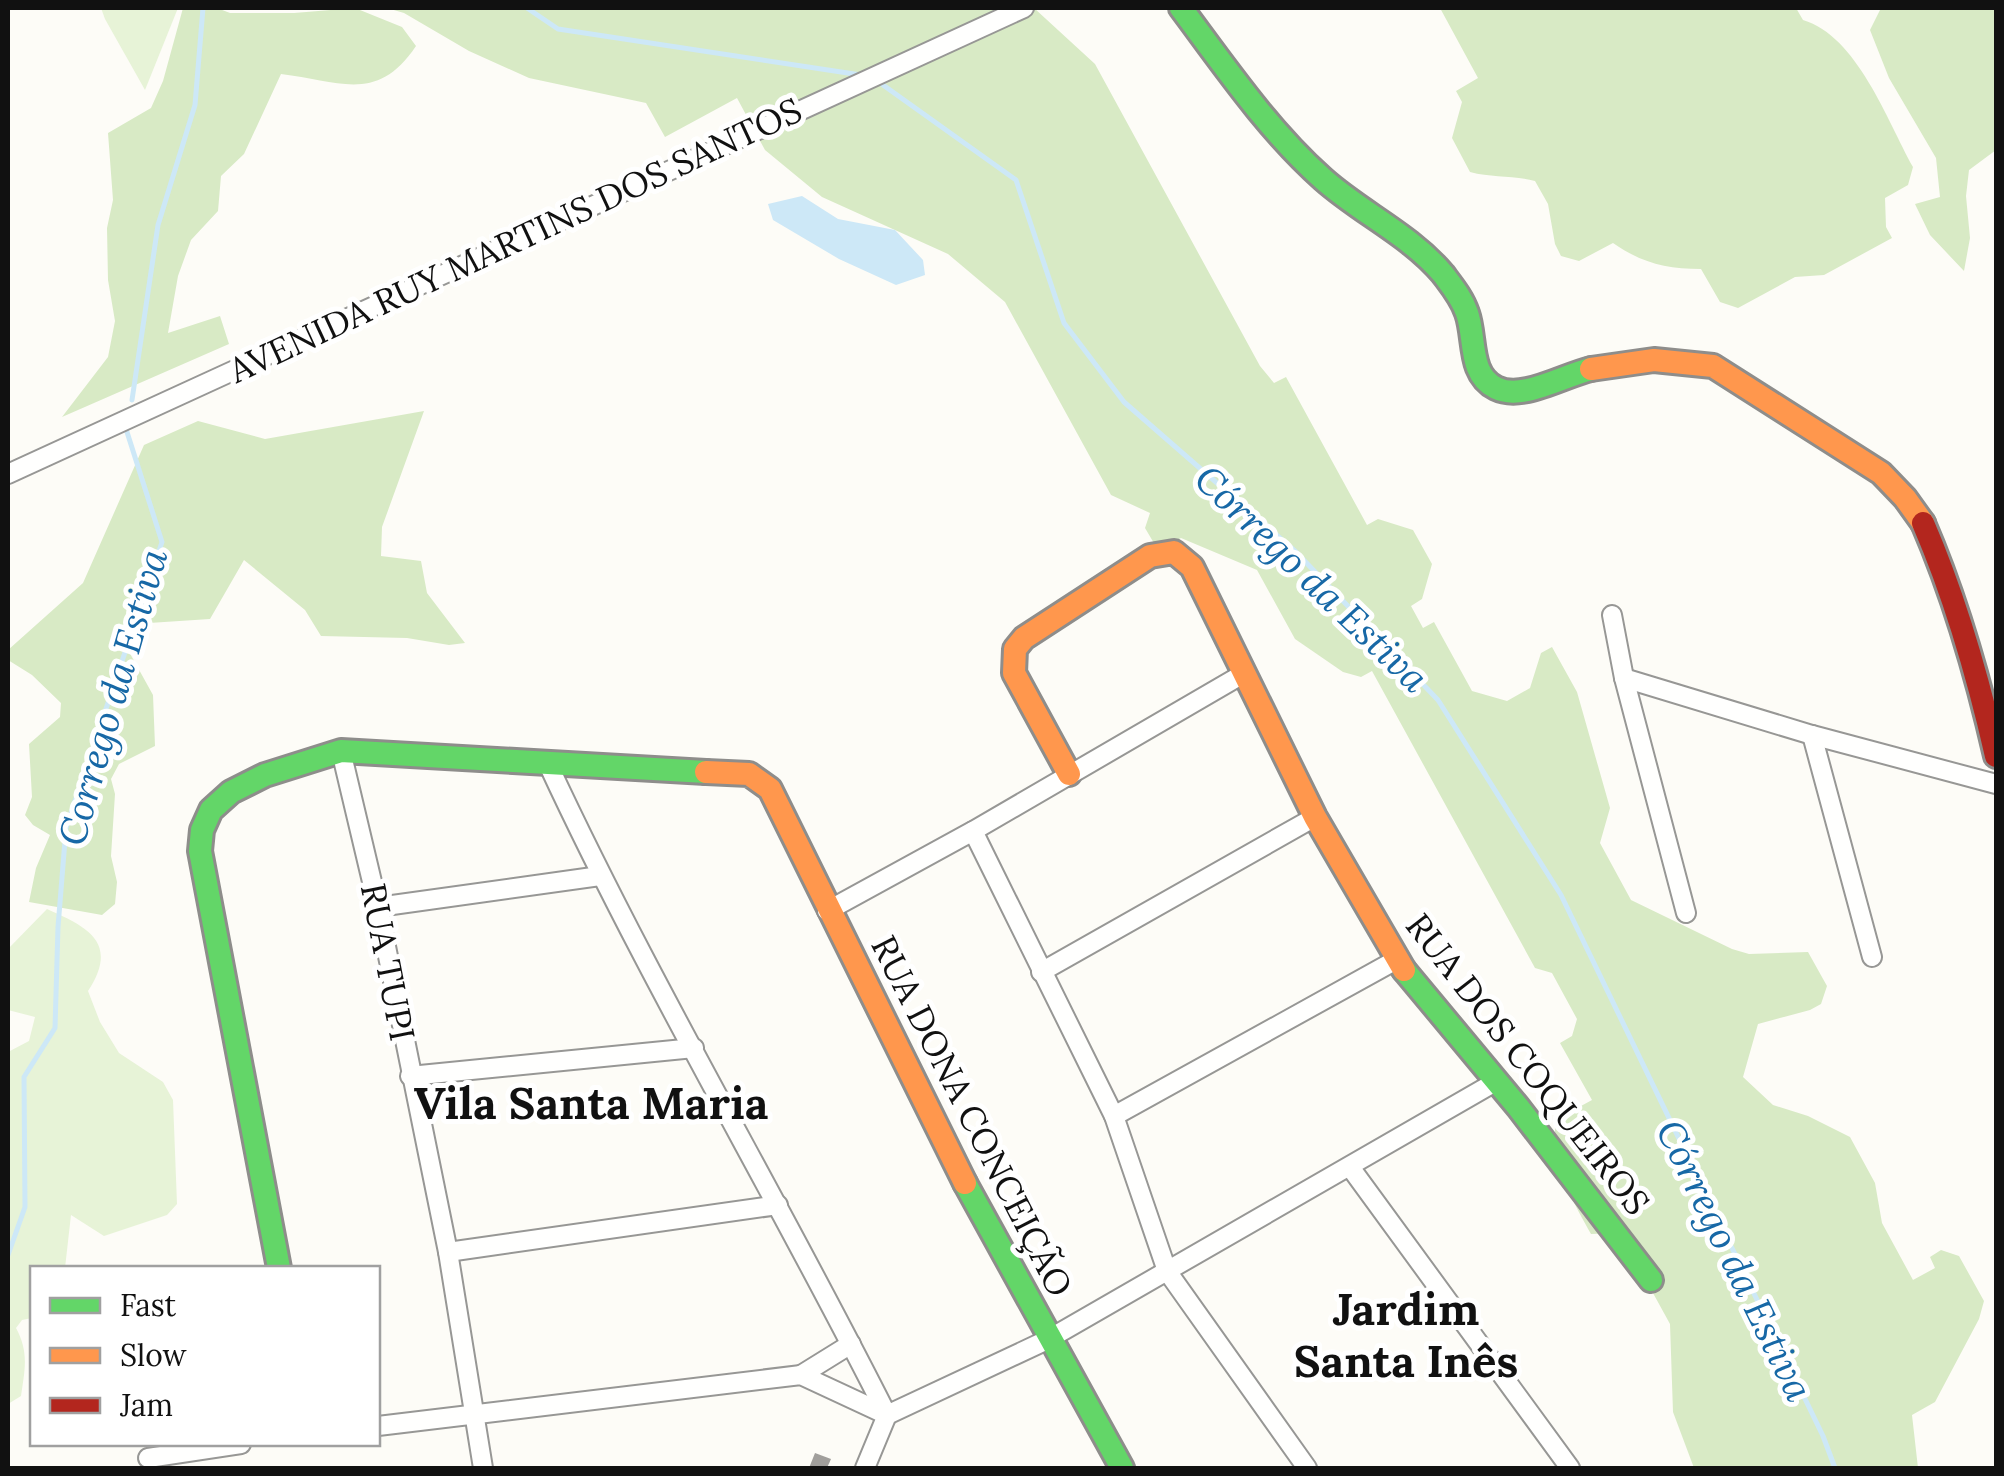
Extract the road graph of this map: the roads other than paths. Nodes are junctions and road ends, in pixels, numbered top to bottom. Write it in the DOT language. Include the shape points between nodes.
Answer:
graph roads {
  1 [pos="1024,8"];
  2 [pos="1181,8"];
  3 [pos="8,474"];
  4 [pos="1612,615"];
  5 [pos="1243,674"];
  6 [pos="1624,678"];
  7 [pos="1812,735"];
  8 [pos="341,751"];
  9 [pos="1996,756"];
  10 [pos="548,764"];
  11 [pos="1069,774"];
  12 [pos="1996,784"];
  13 [pos="1314,817"];
  14 [pos="973,832"];
  15 [pos="600,876"];
  16 [pos="378,907"];
  17 [pos="827,911"];
  18 [pos="1686,913"];
  19 [pos="1872,957"];
  20 [pos="1396,960"];
  21 [pos="1042,972"];
  22 [pos="694,1048"];
  23 [pos="410,1076"];
  24 [pos="1497,1081"];
  25 [pos="1114,1116"];
  26 [pos="1350,1167"];
  27 [pos="778,1205"];
  28 [pos="448,1252"];
  29 [pos="279,1266"];
  30 [pos="1167,1272"];
  31 [pos="1651,1280"];
  32 [pos="1046,1340"];
  33 [pos="851,1344"];
  34 [pos="801,1375"];
  35 [pos="887,1415"];
  36 [pos="476,1416"];
  37 [pos="380,1426"];
  38 [pos="228,1446"];
  39 [pos="148,1458"];
  40 [pos="483,1468"];
  41 [pos="865,1468"];
  42 [pos="1122,1468"];
  43 [pos="1307,1468"];
  44 [pos="1570,1468"];
  1 -- 3 [label="street, AVENIDA RUY MARTINS DOS SANTOS"];
  2 -- 9 [label="street" via="1312,168 1394,228 1444,275 1464,304 1480,376 1502,392 1522,396 1598,368 1684,359 1713,366 1881,473 1922,522 1939,562"];
  4 -- 6 [label="street"];
  5 -- 11 [label="street"];
  5 -- 11 [label="street, RUA DOS COQUEIROS" via="1192,566 1174,552 1150,556 1015,649 1014,673"];
  5 -- 13 [label="street, RUA DOS COQUEIROS"];
  6 -- 7 [label="street"];
  6 -- 18 [label="street"];
  7 -- 12 [label="street"];
  7 -- 19 [label="street"];
  8 -- 10 [label="street"];
  8 -- 16 [label="street, RUA TUPI"];
  8 -- 29 [label="street" via="230,792 202,830 200,852"];
  10 -- 15 [label="street"];
  10 -- 17 [label="street, RUA DONA CONCEIÇÃO" via="733,770 760,779"];
  11 -- 14 [label="street"];
  13 -- 20 [label="street, RUA DOS COQUEIROS"];
  13 -- 21 [label="street"];
  14 -- 17 [label="street"];
  14 -- 21 [label="street"];
  15 -- 16 [label="street"];
  15 -- 22 [label="street"];
  16 -- 23 [label="street, RUA TUPI"];
  17 -- 32 [label="street, RUA DONA CONCEIÇÃO"];
  20 -- 24 [label="street, RUA DOS COQUEIROS"];
  20 -- 25 [label="street"];
  21 -- 25 [label="street"];
  22 -- 23 [label="street"];
  22 -- 27 [label="street"];
  23 -- 28 [label="street, RUA TUPI"];
  24 -- 26 [label="street"];
  24 -- 31 [label="street, RUA DOS COQUEIROS"];
  25 -- 30 [label="street"];
  26 -- 30 [label="street"];
  26 -- 44 [label="street"];
  27 -- 28 [label="street"];
  27 -- 33 [label="street"];
  28 -- 36 [label="street, RUA TUPI"];
  30 -- 32 [label="street"];
  30 -- 43 [label="street"];
  32 -- 35 [label="street"];
  32 -- 42 [label="street, RUA DONA CONCEIÇÃO"];
  33 -- 34 [label="street"];
  33 -- 35 [label="street"];
  34 -- 35 [label="street"];
  34 -- 36 [label="street"];
  35 -- 41 [label="street"];
  36 -- 37 [label="street"];
  36 -- 40 [label="street, RUA TUPI"];
  38 -- 39 [label="street"];
}
